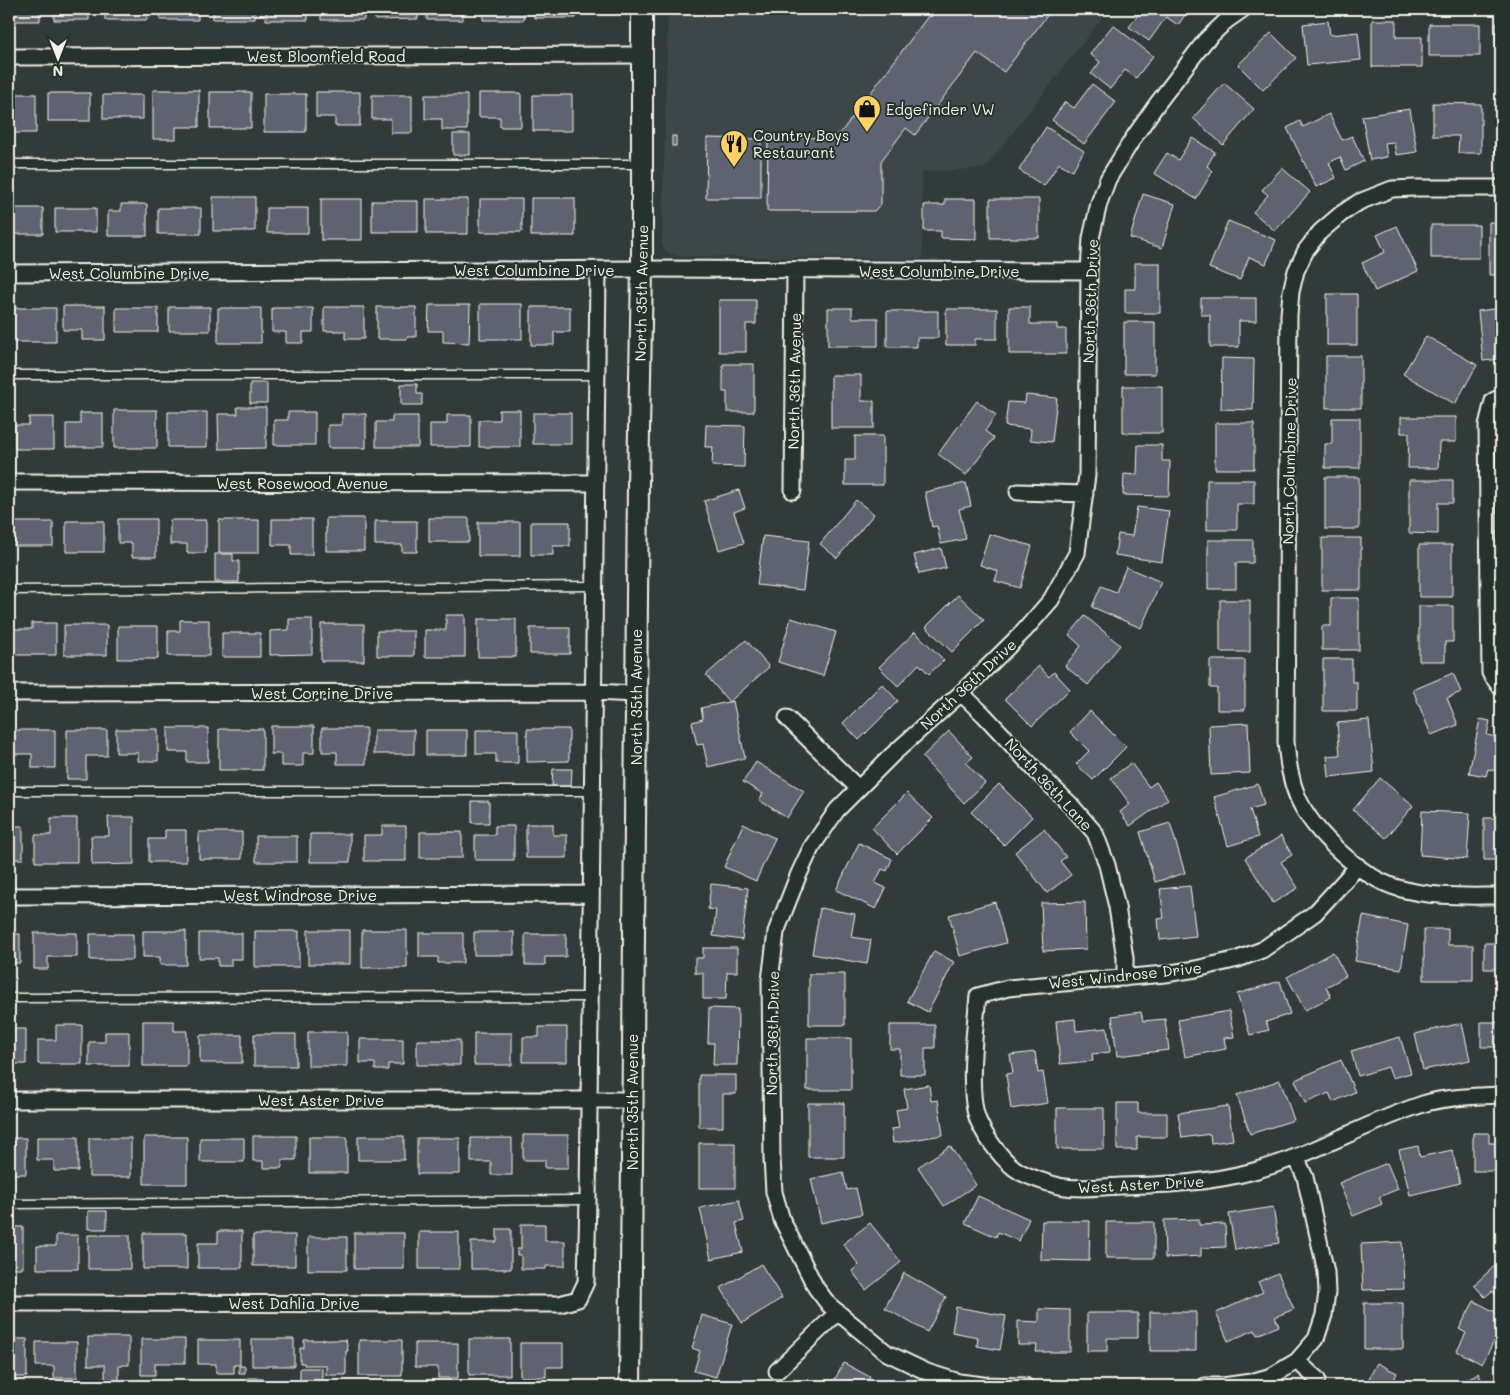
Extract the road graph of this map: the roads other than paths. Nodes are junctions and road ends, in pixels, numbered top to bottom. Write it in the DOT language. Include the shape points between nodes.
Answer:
graph roads {
  1 [pos="642,9"];
  2 [pos="1243,9"];
  3 [pos="643,55"];
  4 [pos="9,57"];
  5 [pos="9,164"];
  6 [pos="642,164"];
  7 [pos="1501,188"];
  8 [pos="642,269"];
  9 [pos="598,270"];
  10 [pos="795,271"];
  11 [pos="1089,271"];
  12 [pos="9,273"];
  13 [pos="9,375"];
  14 [pos="596,375"];
  15 [pos="1501,397"];
  16 [pos="9,482"];
  17 [pos="596,483"];
  18 [pos="793,491"];
  19 [pos="1018,492"];
  20 [pos="1085,494"];
  21 [pos="594,586"];
  22 [pos="9,590"];
  23 [pos="1501,688"];
  24 [pos="592,692"];
  25 [pos="9,693"];
  26 [pos="961,693"];
  27 [pos="636,694"];
  28 [pos="787,718"];
  29 [pos="858,788"];
  30 [pos="9,791"];
  31 [pos="592,791"];
  32 [pos="1358,866"];
  33 [pos="591,894"];
  34 [pos="9,896"];
  35 [pos="1501,896"];
  36 [pos="1125,978"];
  37 [pos="978,996"];
  38 [pos="590,997"];
  39 [pos="9,998"];
  40 [pos="1501,1095"];
  41 [pos="9,1100"];
  42 [pos="589,1100"];
  43 [pos="632,1100"];
  44 [pos="1296,1157"];
  45 [pos="588,1200"];
  46 [pos="9,1204"];
  47 [pos="9,1303"];
  48 [pos="838,1312"];
  49 [pos="1297,1361"];
  50 [pos="776,1371"];
  51 [pos="1317,1380"];
  52 [pos="630,1386"];
  53 [pos="1026,1386"];
  54 [pos="1205,1386"];
  1 -- 3 [label="main road, North 35th Avenue"];
  2 -- 11 [label="street, North 36th Drive" via="1205,41 1157,104 1108,179 1091,238"];
  3 -- 4 [label="street, West Bloomfield Road"];
  3 -- 6 [label="main road, North 35th Avenue"];
  5 -- 6 [label="lane"];
  6 -- 8 [label="main road, North 35th Avenue"];
  7 -- 32 [label="street, North Columbine Drive" via="1392,190 1359,202 1320,232 1306,250 1291,292 1286,732 1289,771 1298,799 1314,824 1330,843"];
  8 -- 9 [label="street, West Columbine Drive"];
  8 -- 10 [label="street, West Columbine Drive"];
  8 -- 27 [label="main road, North 35th Avenue"];
  9 -- 12 [label="street, West Columbine Drive"];
  9 -- 14 [label="street"];
  10 -- 11 [label="street, West Columbine Drive"];
  10 -- 18 [label="street, North 36th Avenue"];
  11 -- 20 [label="street, North 36th Drive" via="1088,475"];
  13 -- 14 [label="lane"];
  14 -- 17 [label="street"];
  15 -- 23 [label="street" via="1493,401 1487,425 1490,673"];
  16 -- 17 [label="street, West Rosewood Avenue"];
  17 -- 21 [label="street"];
  19 -- 20 [label="street"];
  20 -- 26 [label="street, North 36th Drive" via="1077,553 1051,600"];
  21 -- 22 [label="lane"];
  21 -- 24 [label="street"];
  24 -- 25 [label="street, West Corrine Drive"];
  24 -- 27 [label="street, West Corrine Drive"];
  24 -- 31 [label="street"];
  26 -- 29 [label="street, North 36th Drive"];
  26 -- 36 [label="street, North 36th Lane" via="1095,833 1117,907"];
  27 -- 43 [label="main road, North 35th Avenue"];
  28 -- 29 [label="street"];
  29 -- 48 [label="street, North 36th Drive" via="837,810 810,848 776,932 770,981 774,1192 782,1220 816,1288"];
  30 -- 31 [label="lane"];
  31 -- 33 [label="street"];
  32 -- 35 [label="street" via="1374,878 1397,888 1447,896"];
  32 -- 36 [label="street, West Windrose Drive" via="1315,913 1262,950 1238,960 1196,969"];
  33 -- 34 [label="street, West Windrose Drive"];
  33 -- 38 [label="street"];
  36 -- 37 [label="street, West Windrose Drive" via="1008,988"];
  37 -- 44 [label="street, West Aster Drive" via="974,1101 986,1136 1000,1155 1019,1171 1059,1186 1082,1188 1182,1184 1254,1171"];
  38 -- 39 [label="lane"];
  38 -- 42 [label="street"];
  40 -- 44 [label="street, West Aster Drive" via="1425,1103"];
  41 -- 42 [label="street, West Aster Drive"];
  42 -- 43 [label="street, West Aster Drive"];
  42 -- 45 [label="street"];
  43 -- 52 [label="main road, North 35th Avenue"];
  44 -- 49 [label="street" via="1305,1177 1326,1272 1327,1292 1316,1339"];
  45 -- 46 [label="lane"];
  45 -- 47 [label="street, West Dahlia Drive" via="586,1282 578,1299 560,1304"];
  48 -- 50 [label="street"];
  48 -- 53 [label="street" via="886,1353 927,1372 959,1382"];
  49 -- 51 [label="street"];
  49 -- 54 [label="street" via="1272,1376 1251,1382"];
}
